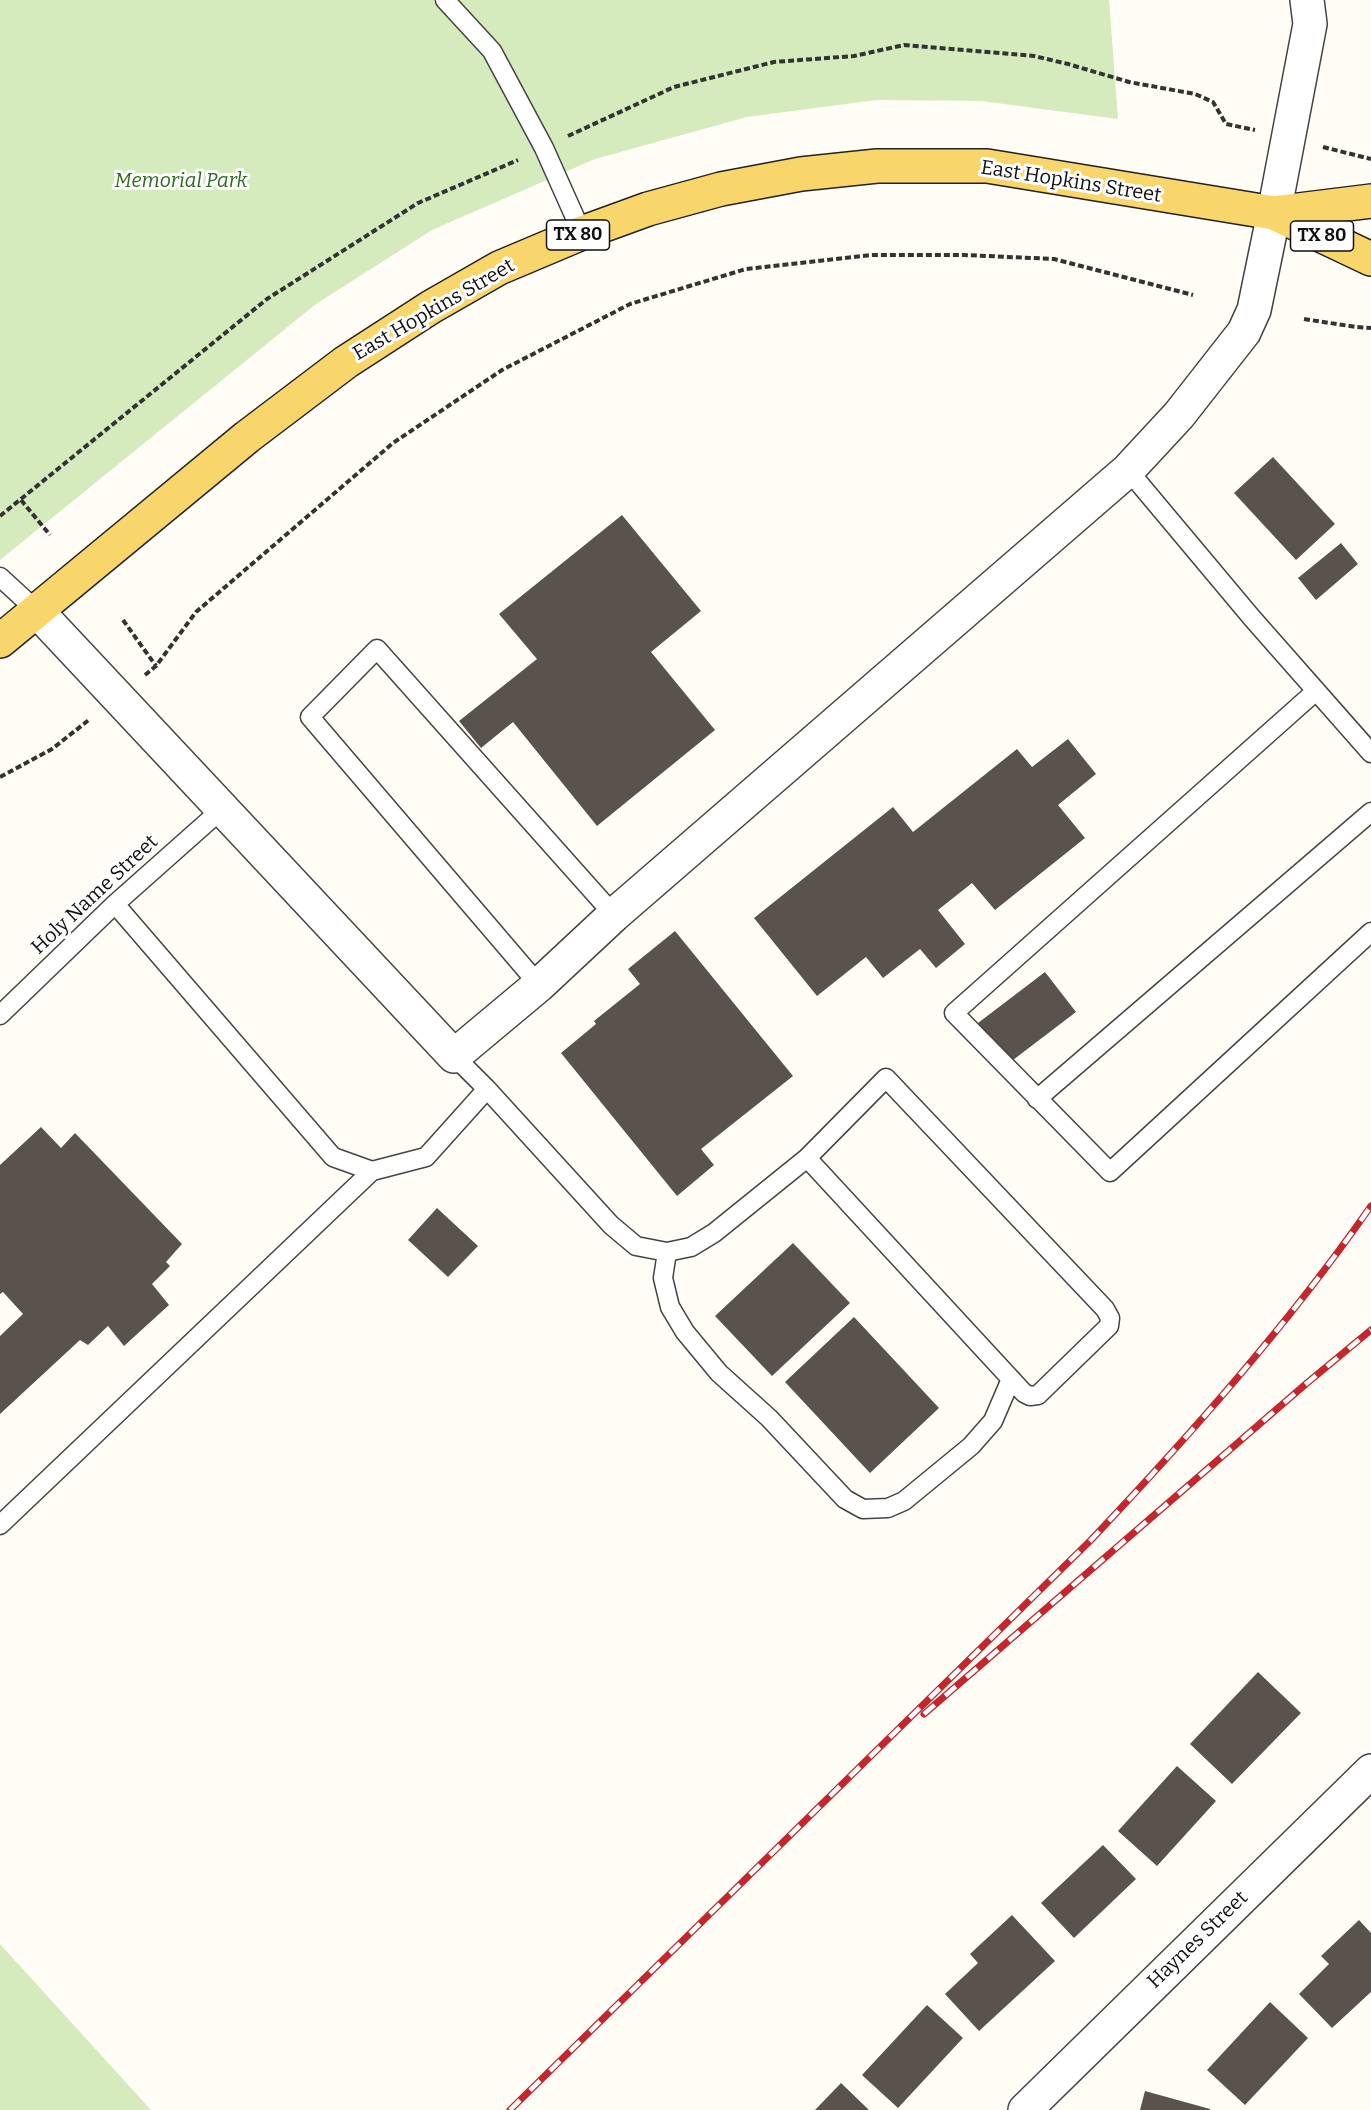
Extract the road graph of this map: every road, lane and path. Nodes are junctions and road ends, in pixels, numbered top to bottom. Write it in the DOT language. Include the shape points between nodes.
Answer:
graph roads {
  1 [pos="445,0"];
  2 [pos="1307,0"];
  3 [pos="1361,158"];
  4 [pos="1371,159"];
  5 [pos="1371,201"];
  6 [pos="1274,213"];
  7 [pos="582,233"];
  8 [pos="1371,259"];
  9 [pos="1193,295"];
  10 [pos="1304,319"];
  11 [pos="1371,328"];
  12 [pos="1128,470"];
  13 [pos="21,500"];
  14 [pos="50,535"];
  15 [pos="0,577"];
  16 [pos="37,611"];
  17 [pos="123,620"];
  18 [pos="0,641"];
  19 [pos="156,666"];
  20 [pos="1316,691"];
  21 [pos="119,697"];
  22 [pos="1371,753"];
  23 [pos="0,777"];
  24 [pos="222,809"];
  25 [pos="1371,812"];
  26 [pos="115,904"];
  27 [pos="614,915"];
  28 [pos="1371,932"];
  29 [pos="539,985"];
  30 [pos="0,1015"];
  31 [pos="454,1056"];
  32 [pos="487,1089"];
  33 [pos="1037,1098"];
  34 [pos="807,1158"];
  35 [pos="372,1171"];
  36 [pos="667,1252"];
  37 [pos="1011,1379"];
  38 [pos="0,1525"];
  39 [pos="1371,1770"];
  40 [pos="1025,2110"];
  1 -- 7 [label="lane" via="492,51 544,148"];
  2 -- 6 [label="street" via="1310,24"];
  3 -- 4 [label="path"];
  5 -- 6 [label="main road, East Hopkins Street / TX 80"];
  6 -- 7 [label="main road, East Hopkins Street / TX 80" via="987,166 877,166 801,174 721,189"];
  6 -- 8 [label="main road, East Hopkins Street / TX 80"];
  6 -- 12 [label="street" via="1254,310 1244,332 1179,415"];
  7 -- 16 [label="main road, East Hopkins Street / TX 80" via="500,268 346,362 247,437"];
  9 -- 19 [label="path" via="1054,259 871,255 746,269 630,304 502,369 393,443 196,612"];
  10 -- 11 [label="path"];
  12 -- 20 [label="lane"];
  12 -- 27 [label="street"];
  13 -- 14 [label="path"];
  15 -- 16 [label="lane"];
  16 -- 18 [label="main road, East Hopkins Street / TX 80"];
  16 -- 21 [label="street"];
  17 -- 19 [label="path"];
  19 -- 21 [label="path"];
  20 -- 22 [label="lane"];
  20 -- 33 [label="lane" via="954,1013"];
  21 -- 23 [label="path" via="52,749"];
  21 -- 24 [label="street"];
  24 -- 26 [label="lane, Holy Name Street"];
  24 -- 31 [label="street"];
  25 -- 33 [label="lane"];
  26 -- 30 [label="lane, Holy Name Street"];
  26 -- 35 [label="lane" via="333,1157"];
  27 -- 29 [label="street"];
  27 -- 29 [label="lane" via="377,649 310,717"];
  28 -- 33 [label="lane" via="1110,1172"];
  29 -- 31 [label="street"];
  31 -- 32 [label="lane"];
  32 -- 35 [label="lane" via="426,1156"];
  32 -- 36 [label="lane" via="611,1225 636,1246"];
  34 -- 36 [label="lane" via="714,1233 691,1247"];
  34 -- 37 [label="lane"];
  34 -- 37 [label="lane" via="886,1078 1106,1309 1109,1326 1038,1395 1024,1393"];
  35 -- 38 [label="lane"];
  36 -- 37 [label="lane" via="663,1278 670,1307 685,1332 719,1373 769,1418 845,1499 863,1509 888,1508 904,1502 971,1446 993,1421"];
  39 -- 40 [label="street, Haynes Street"];
}
